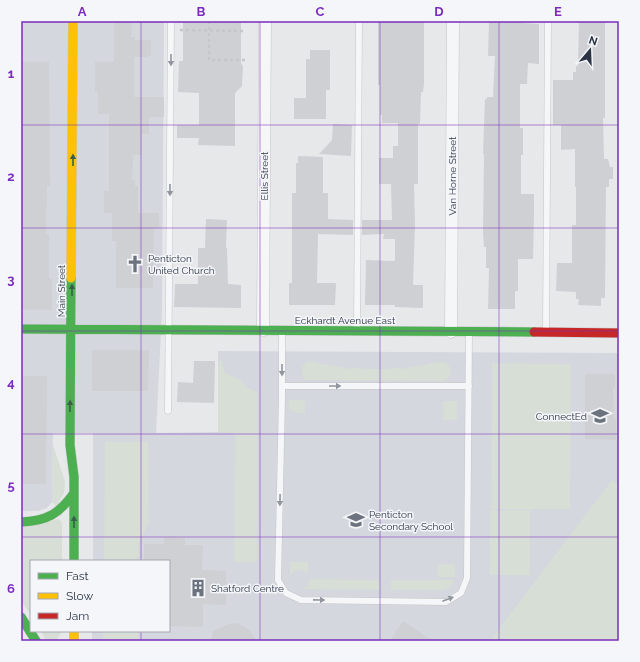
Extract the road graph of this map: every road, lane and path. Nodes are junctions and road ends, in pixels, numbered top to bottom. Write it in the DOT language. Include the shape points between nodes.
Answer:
graph roads {
  1 [pos="74,21"];
  2 [pos="171,21"];
  3 [pos="209,21"];
  4 [pos="265,21"];
  5 [pos="360,21"];
  6 [pos="453,21"];
  7 [pos="548,21"];
  8 [pos="178,30"];
  9 [pos="209,31"];
  10 [pos="245,31"];
  11 [pos="245,60"];
  12 [pos="21,329"];
  13 [pos="72,329"];
  14 [pos="169,330"];
  15 [pos="263,330"];
  16 [pos="282,331"];
  17 [pos="357,331"];
  18 [pos="451,332"];
  19 [pos="469,332"];
  20 [pos="546,333"];
  21 [pos="619,333"];
  22 [pos="282,386"];
  23 [pos="468,386"];
  24 [pos="168,411"];
  25 [pos="74,492"];
  26 [pos="21,522"];
  27 [pos="74,560"];
  28 [pos="21,617"];
  29 [pos="30,631"];
  30 [pos="30,632"];
  31 [pos="36,641"];
  13 -- 1 [label="main road, Main Street, one-way"];
  2 -- 14 [label="lane, one-way"];
  3 -- 9 [label="path"];
  4 -- 15 [label="street, Ellis Street"];
  5 -- 17 [label="lane"];
  6 -- 18 [label="street, Van Horne Street"];
  7 -- 20 [label="lane"];
  8 -- 9 [label="path"];
  9 -- 10 [label="path"];
  9 -- 11 [label="path" via="209,60"];
  12 -- 13 [label="main road, Eckhardt Avenue East"];
  13 -- 14 [label="main road, Eckhardt Avenue East"];
  25 -- 13 [label="main road, Main Street, one-way" via="70,445"];
  14 -- 15 [label="main road, Eckhardt Avenue East"];
  14 -- 24 [label="lane"];
  15 -- 16 [label="main road, Eckhardt Avenue East"];
  16 -- 17 [label="main road, Eckhardt Avenue East"];
  16 -- 22 [label="lane, one-way"];
  17 -- 18 [label="main road, Eckhardt Avenue East"];
  18 -- 19 [label="main road, Eckhardt Avenue East"];
  19 -- 20 [label="main road, Eckhardt Avenue East"];
  19 -- 23 [label="lane"];
  20 -- 21 [label="main road, Eckhardt Avenue East"];
  22 -- 23 [label="lane, one-way"];
  22 -- 23 [label="lane, one-way" via="278,580 286,594 301,600 446,602 461,593 467,578"];
  25 -- 26 [label="main road" via="66,505 54,515 34,522"];
  27 -- 25 [label="main road, Main Street, one-way"];
  28 -- 29 [label="main road"];
  30 -- 31 [label="main road"];
}
